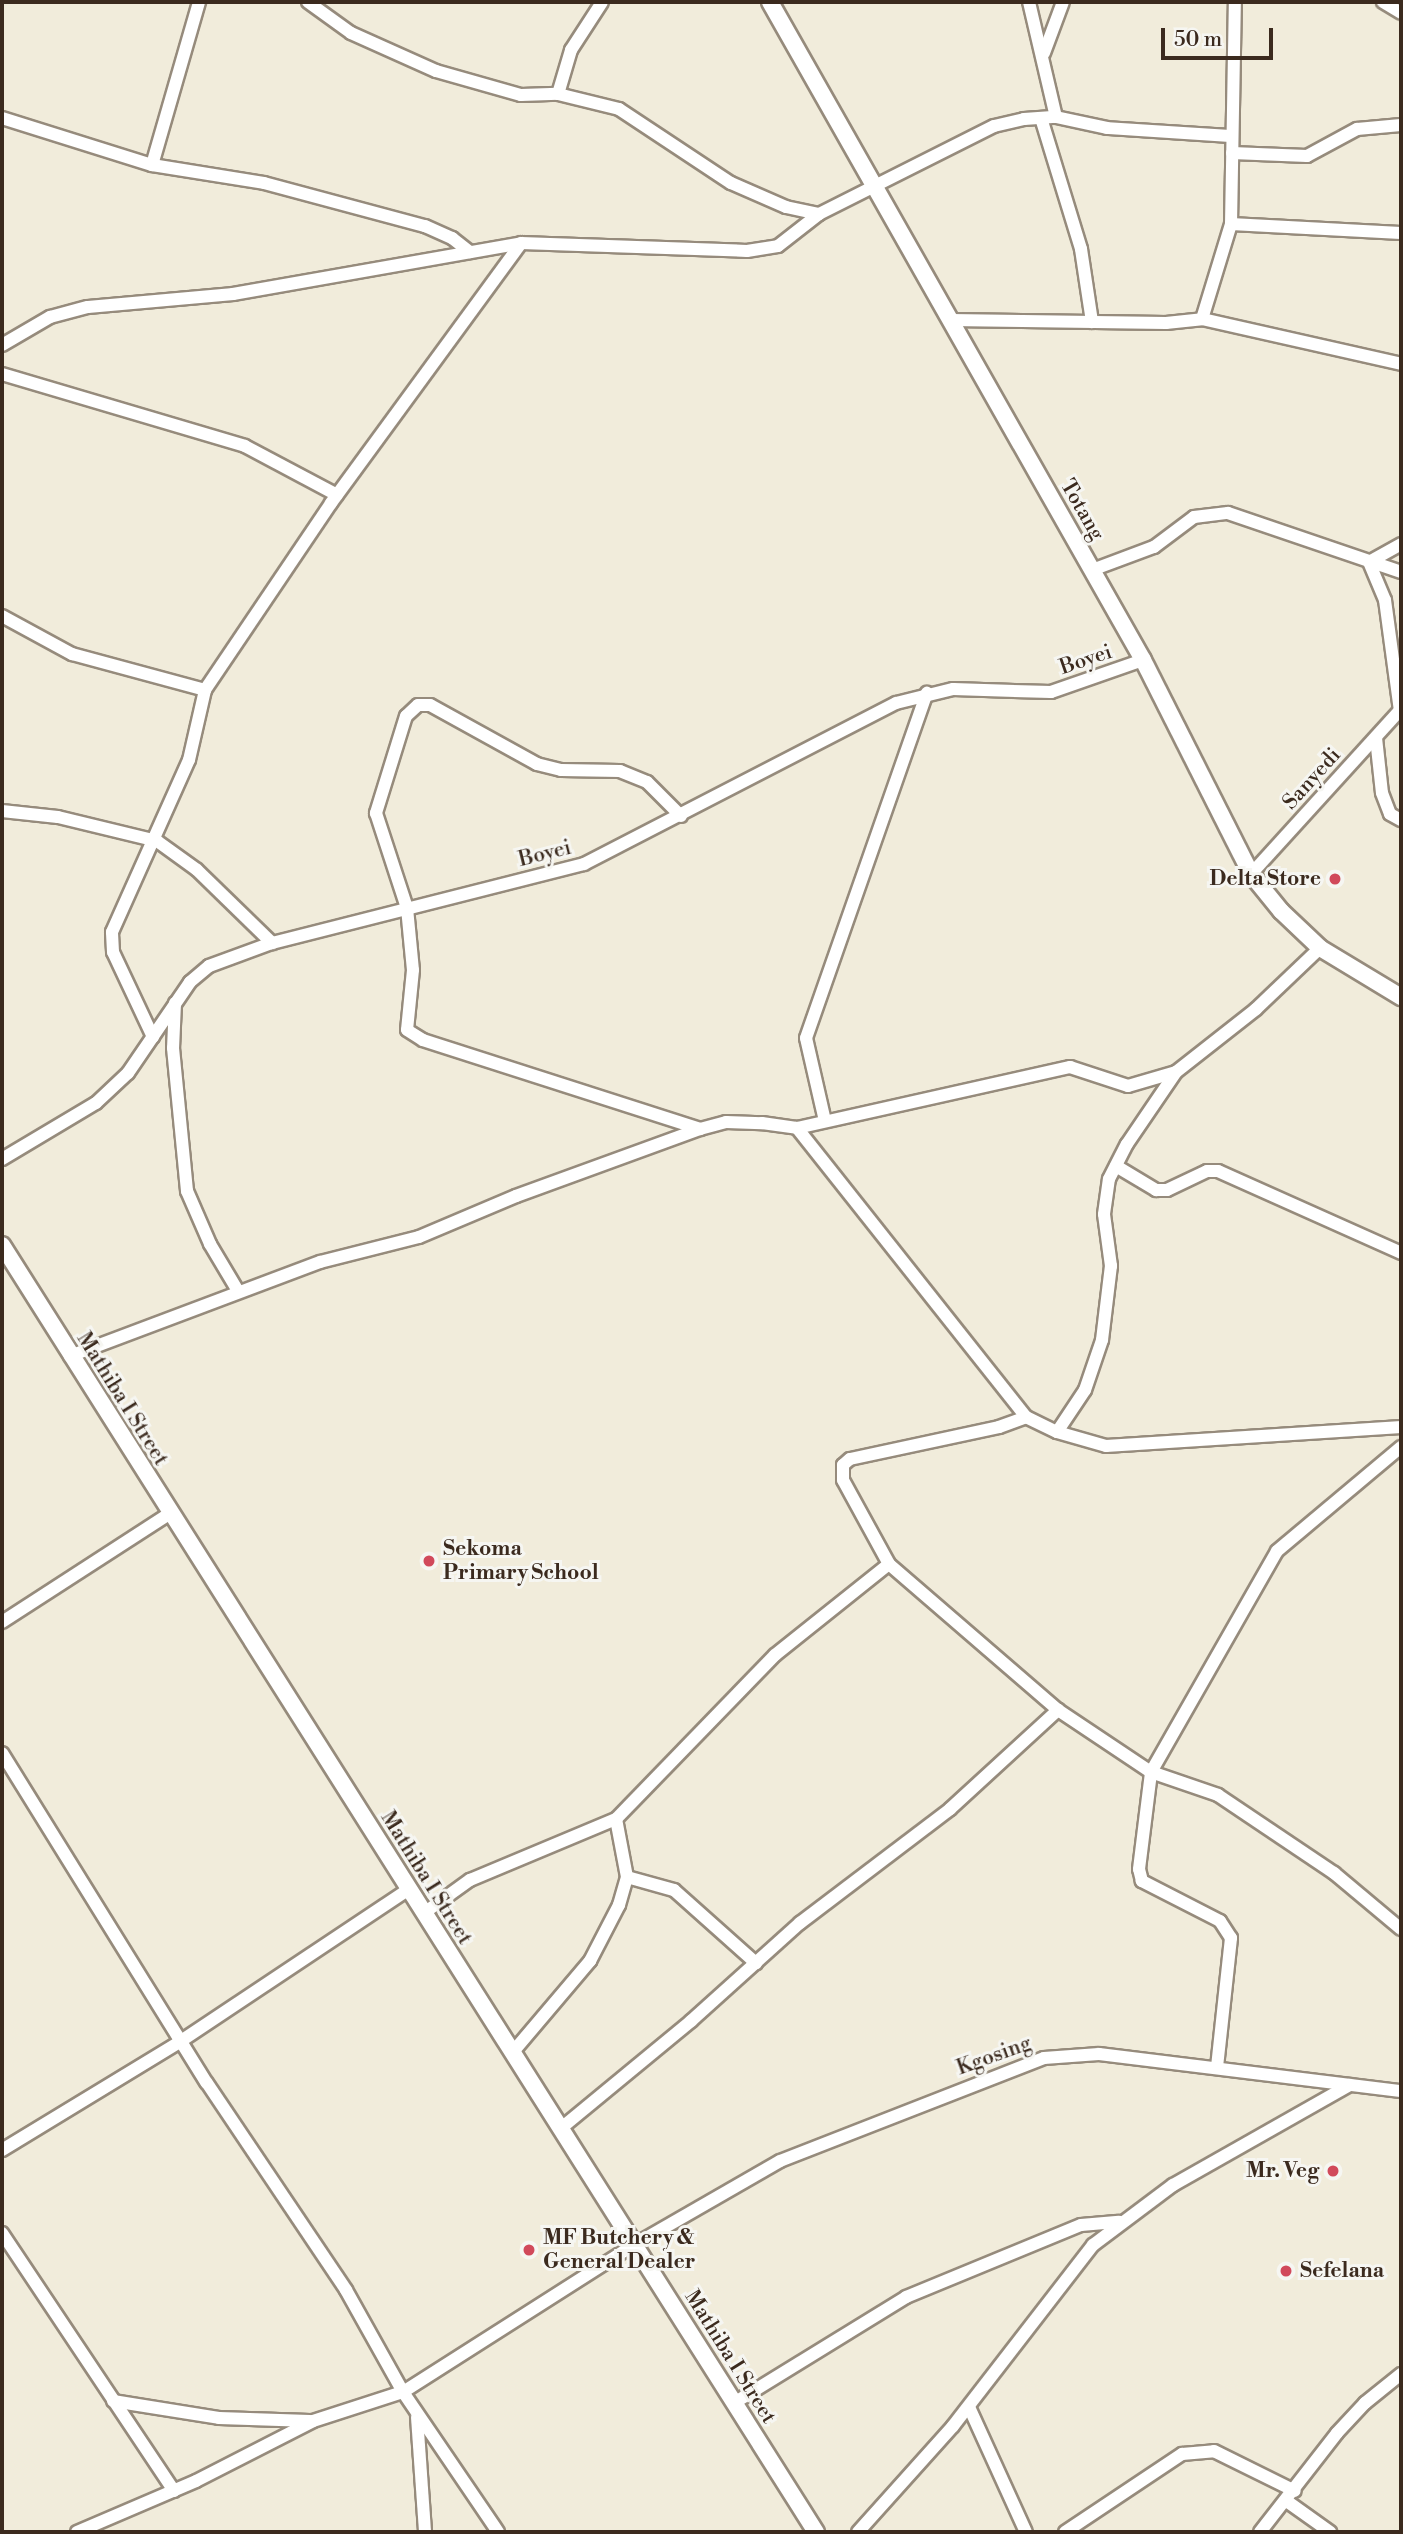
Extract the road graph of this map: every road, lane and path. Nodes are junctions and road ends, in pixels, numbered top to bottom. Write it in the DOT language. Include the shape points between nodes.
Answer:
graph roads {
  1 [pos="199,2"];
  2 [pos="307,2"];
  3 [pos="602,2"];
  4 [pos="770,2"];
  5 [pos="1029,2"];
  6 [pos="1063,2"];
  7 [pos="1235,2"];
  8 [pos="1383,2"];
  9 [pos="1401,13"];
  10 [pos="1044,53"];
  11 [pos="558,94"];
  12 [pos="1056,117"];
  13 [pos="2,118"];
  14 [pos="1041,118"];
  15 [pos="1401,125"];
  16 [pos="1232,136"];
  17 [pos="1232,153"];
  18 [pos="152,164"];
  19 [pos="874,187"];
  20 [pos="819,214"];
  21 [pos="1231,224"];
  22 [pos="1401,233"];
  23 [pos="521,243"];
  24 [pos="470,252"];
  25 [pos="1202,319"];
  26 [pos="950,320"];
  27 [pos="1093,322"];
  28 [pos="2,345"];
  29 [pos="1401,364"];
  30 [pos="2,374"];
  31 [pos="337,495"];
  32 [pos="1401,544"];
  33 [pos="1369,562"];
  34 [pos="1091,570"];
  35 [pos="1401,572"];
  36 [pos="2,616"];
  37 [pos="1143,660"];
  38 [pos="205,690"];
  39 [pos="927,693"];
  40 [pos="1401,710"];
  41 [pos="1376,738"];
  42 [pos="2,811"];
  43 [pos="681,816"];
  44 [pos="1401,820"];
  45 [pos="156,841"];
  46 [pos="1251,874"];
  47 [pos="407,908"];
  48 [pos="272,943"];
  49 [pos="1320,948"];
  50 [pos="1401,997"];
  51 [pos="175,1003"];
  52 [pos="153,1037"];
  53 [pos="1176,1072"];
  54 [pos="825,1121"];
  55 [pos="797,1128"];
  56 [pos="699,1129"];
  57 [pos="2,1159"];
  58 [pos="1116,1167"];
  59 [pos="2,1245"];
  60 [pos="1401,1253"];
  61 [pos="238,1291"];
  62 [pos="70,1356"];
  63 [pos="1026,1417"];
  64 [pos="1401,1427"];
  65 [pos="1057,1432"];
  66 [pos="1401,1447"];
  67 [pos="169,1514"];
  68 [pos="889,1564"];
  69 [pos="2,1622"];
  70 [pos="1058,1710"];
  71 [pos="2,1753"];
  72 [pos="1151,1772"];
  73 [pos="616,1819"];
  74 [pos="627,1877"];
  75 [pos="409,1889"];
  76 [pos="424,1913"];
  77 [pos="1401,1929"];
  78 [pos="756,1963"];
  79 [pos="181,2041"];
  80 [pos="512,2053"];
  81 [pos="1217,2067"];
  82 [pos="1350,2085"];
  83 [pos="1401,2091"];
  84 [pos="560,2129"];
  85 [pos="2,2150"];
  86 [pos="1119,2222"];
  87 [pos="2,2233"];
  88 [pos="634,2245"];
  89 [pos="1401,2374"];
  90 [pos="403,2392"];
  91 [pos="113,2401"];
  92 [pos="734,2403"];
  93 [pos="969,2407"];
  94 [pos="417,2416"];
  95 [pos="313,2421"];
  96 [pos="174,2491"];
  97 [pos="1295,2491"];
  98 [pos="1288,2502"];
  99 [pos="77,2532"];
  100 [pos="425,2532"];
  101 [pos="498,2532"];
  102 [pos="817,2532"];
  103 [pos="858,2532"];
  104 [pos="1027,2532"];
  105 [pos="1065,2532"];
  106 [pos="1260,2532"];
  107 [pos="1330,2532"];
  1 -- 18 [label="street"];
  2 -- 11 [label="street" via="351,33 436,71 521,95"];
  3 -- 11 [label="street" via="570,50"];
  4 -- 19 [label="street, Totang"];
  5 -- 10 [label="street"];
  6 -- 10 [label="street"];
  7 -- 16 [label="street"];
  8 -- 9 [label="street"];
  10 -- 12 [label="street"];
  11 -- 20 [label="street" via="619,110 731,183 786,207"];
  12 -- 14 [label="street"];
  12 -- 16 [label="street" via="1107,128"];
  13 -- 18 [label="street"];
  14 -- 19 [label="street" via="994,126"];
  14 -- 27 [label="street" via="1081,249"];
  15 -- 17 [label="street" via="1357,129 1307,156"];
  16 -- 17 [label="street"];
  17 -- 21 [label="street"];
  18 -- 24 [label="street" via="264,183 425,226"];
  19 -- 20 [label="street"];
  19 -- 26 [label="street, Totang"];
  20 -- 23 [label="street" via="778,246 747,251"];
  21 -- 22 [label="street"];
  21 -- 25 [label="street"];
  23 -- 24 [label="street"];
  23 -- 31 [label="street"];
  24 -- 28 [label="street" via="233,294 88,307 50,317"];
  25 -- 27 [label="street"];
  25 -- 29 [label="street"];
  26 -- 27 [label="street"];
  26 -- 34 [label="street, Totang"];
  30 -- 31 [label="street" via="245,446"];
  31 -- 38 [label="street"];
  32 -- 33 [label="street"];
  33 -- 34 [label="street" via="1228,513 1206,513 1154,547"];
  33 -- 35 [label="street"];
  33 -- 40 [label="street" via="1385,600"];
  34 -- 37 [label="street, Totang"];
  36 -- 38 [label="street" via="72,654"];
  37 -- 39 [label="street, Boyei" via="1051,692 990,687"];
  37 -- 46 [label="street, Totang"];
  38 -- 45 [label="street" via="192,752"];
  39 -- 43 [label="street, Boyei" via="869,714"];
  39 -- 54 [label="street" via="806,1038"];
  40 -- 41 [label="street, Sanyedi"];
  41 -- 44 [label="street" via="1382,793 1390,814"];
  41 -- 46 [label="street, Sanyedi"];
  42 -- 45 [label="street" via="47,815"];
  43 -- 47 [label="street, Boyei" via="584,864"];
  43 -- 47 [label="street" via="647,782 620,771 561,770 537,764 429,705 418,705 406,716 376,813"];
  45 -- 48 [label="street" via="197,870"];
  45 -- 52 [label="street" via="111,941"];
  46 -- 49 [label="street, Totang"];
  47 -- 48 [label="street, Boyei"];
  47 -- 56 [label="street" via="413,970 406,1021 416,1037"];
  48 -- 51 [label="street, Boyei" via="209,966"];
  49 -- 50 [label="street, Totang"];
  49 -- 53 [label="street" via="1256,1009"];
  51 -- 52 [label="street, Boyei"];
  51 -- 61 [label="street" via="173,1048 187,1191 210,1244"];
  52 -- 57 [label="street, Boyei" via="128,1073 96,1103"];
  53 -- 54 [label="street" via="1128,1086 1070,1067"];
  53 -- 58 [label="street"];
  54 -- 55 [label="street"];
  55 -- 56 [label="street" via="726,1122"];
  55 -- 63 [label="street"];
  56 -- 61 [label="street" via="388,1248 320,1262"];
  58 -- 60 [label="street" via="1156,1190 1218,1171"];
  58 -- 65 [label="street" via="1104,1214 1111,1266 1101,1340 1085,1390"];
  59 -- 62 [label="street, Mathiba I Street"];
  61 -- 62 [label="street"];
  62 -- 67 [label="street, Mathiba I Street"];
  63 -- 65 [label="street"];
  63 -- 68 [label="street" via="850,1459 843,1465 843,1480"];
  64 -- 65 [label="street" via="1106,1446"];
  66 -- 72 [label="street" via="1277,1551"];
  67 -- 69 [label="street"];
  67 -- 75 [label="street, Mathiba I Street"];
  68 -- 70 [label="street"];
  68 -- 73 [label="street" via="775,1655"];
  70 -- 72 [label="street"];
  70 -- 78 [label="street" via="950,1809 800,1923"];
  71 -- 79 [label="street"];
  72 -- 77 [label="street" via="1218,1796 1334,1873"];
  72 -- 81 [label="street" via="1139,1869 1142,1881 1220,1921 1231,1938"];
  73 -- 74 [label="street"];
  73 -- 76 [label="street" via="470,1880"];
  74 -- 78 [label="street" via="674,1889"];
  74 -- 80 [label="street" via="619,1905 590,1961"];
  75 -- 76 [label="street, Mathiba I Street"];
  75 -- 79 [label="street"];
  76 -- 80 [label="street, Mathiba I Street"];
  78 -- 84 [label="street"];
  79 -- 85 [label="street"];
  79 -- 90 [label="street" via="346,2290"];
  80 -- 84 [label="street, Mathiba I Street"];
  81 -- 82 [label="street, Kgosing"];
  81 -- 88 [label="street, Kgosing" via="1099,2054 1044,2058 780,2161"];
  82 -- 83 [label="street, Kgosing"];
  82 -- 86 [label="street" via="1173,2185"];
  84 -- 88 [label="street, Mathiba I Street"];
  86 -- 92 [label="street" via="1081,2225 906,2297"];
  86 -- 93 [label="street" via="1072,2269"];
  87 -- 91 [label="street"];
  88 -- 90 [label="street, Kgosing"];
  88 -- 92 [label="street, Mathiba I Street"];
  89 -- 97 [label="street" via="1355,2413"];
  90 -- 94 [label="street"];
  90 -- 95 [label="street, Kgosing"];
  91 -- 95 [label="street" via="219,2418"];
  91 -- 96 [label="street"];
  92 -- 102 [label="street, Mathiba I Street"];
  93 -- 103 [label="street"];
  93 -- 104 [label="street"];
  94 -- 100 [label="street"];
  94 -- 101 [label="street"];
  95 -- 96 [label="street"];
  96 -- 99 [label="street"];
  97 -- 98 [label="street"];
  97 -- 105 [label="street" via="1214,2451 1182,2454"];
  98 -- 106 [label="street"];
  98 -- 107 [label="street"];
}
